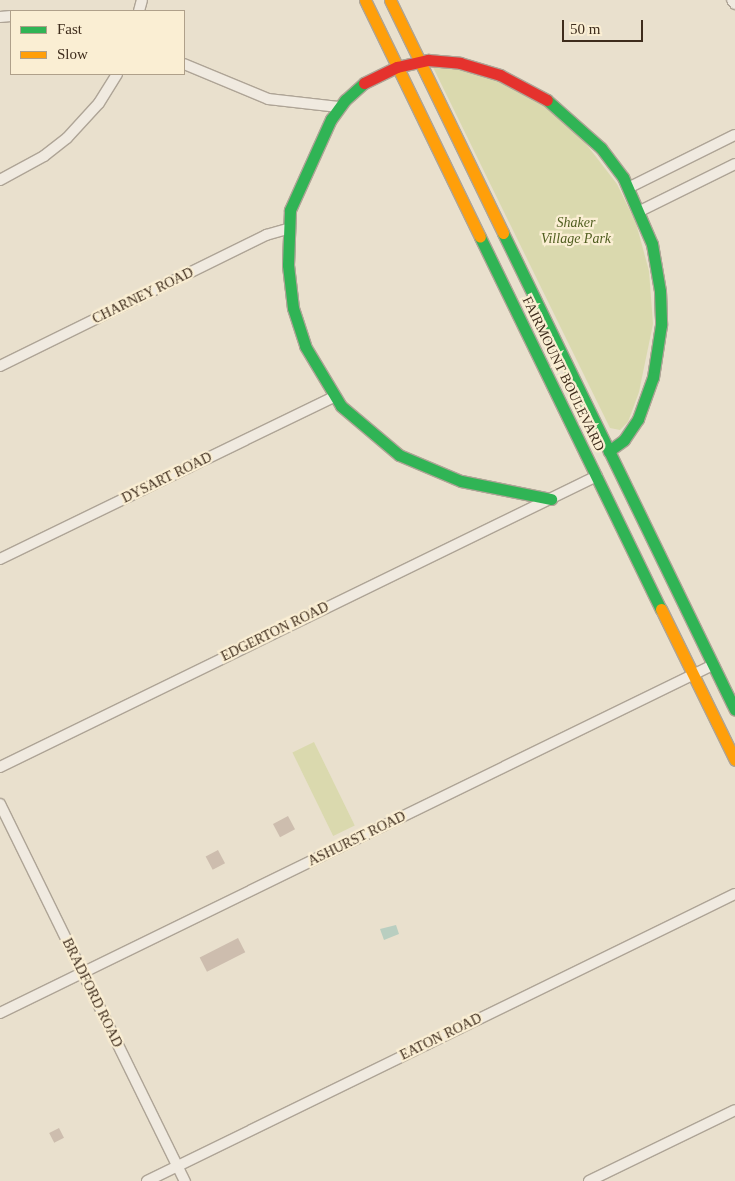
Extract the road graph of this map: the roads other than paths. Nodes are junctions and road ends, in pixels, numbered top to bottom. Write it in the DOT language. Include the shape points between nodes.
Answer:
graph roads {
  1 [pos="365,0"];
  2 [pos="390,0"];
  3 [pos="732,0"];
  4 [pos="735,4"];
  5 [pos="419,60"];
  6 [pos="185,64"];
  7 [pos="397,67"];
  8 [pos="116,75"];
  9 [pos="339,107"];
  10 [pos="735,135"];
  11 [pos="735,164"];
  12 [pos="0,180"];
  13 [pos="628,188"];
  14 [pos="640,211"];
  15 [pos="287,229"];
  16 [pos="0,366"];
  17 [pos="334,397"];
  18 [pos="609,451"];
  19 [pos="597,476"];
  20 [pos="551,498"];
  21 [pos="0,559"];
  22 [pos="713,665"];
  23 [pos="693,675"];
  24 [pos="735,710"];
  25 [pos="735,760"];
  26 [pos="0,767"];
  27 [pos="0,804"];
  28 [pos="735,894"];
  29 [pos="82,974"];
  30 [pos="0,1013"];
  31 [pos="735,1110"];
  32 [pos="178,1166"];
  33 [pos="147,1181"];
  34 [pos="185,1181"];
  35 [pos="589,1181"];
  1 -- 7 [label="main road, FAIRMOUNT BOULEVARD"];
  2 -- 5 [label="main road, FAIRMOUNT BOULEVARD"];
  3 -- 4 [label="street"];
  5 -- 7 [label="main road"];
  5 -- 13 [label="main road" via="480,68 538,94 592,138"];
  5 -- 18 [label="main road, FAIRMOUNT BOULEVARD"];
  6 -- 9 [label="street" via="268,99"];
  7 -- 9 [label="main road" via="370,78"];
  7 -- 19 [label="main road, FAIRMOUNT BOULEVARD"];
  8 -- 12 [label="street" via="99,103 67,138 44,156"];
  9 -- 15 [label="main road" via="300,183"];
  10 -- 13 [label="street"];
  11 -- 14 [label="street"];
  13 -- 14 [label="main road"];
  14 -- 18 [label="main road" via="659,281 660,338 653,377 638,419 624,440"];
  15 -- 16 [label="street, CHARNEY ROAD" via="266,235"];
  15 -- 17 [label="main road" via="296,322 310,357"];
  17 -- 20 [label="main road" via="378,441 421,467 493,490"];
  17 -- 21 [label="street, DYSART ROAD"];
  18 -- 22 [label="main road, FAIRMOUNT BOULEVARD"];
  19 -- 20 [label="street, EDGERTON ROAD"];
  19 -- 23 [label="main road, FAIRMOUNT BOULEVARD"];
  20 -- 26 [label="street, EDGERTON ROAD"];
  22 -- 23 [label="street, ASHURST ROAD"];
  22 -- 24 [label="main road, FAIRMOUNT BOULEVARD"];
  23 -- 25 [label="main road, FAIRMOUNT BOULEVARD"];
  23 -- 29 [label="street, ASHURST ROAD"];
  27 -- 29 [label="street, BRADFORD ROAD"];
  28 -- 32 [label="street, EATON ROAD"];
  29 -- 30 [label="street, ASHURST ROAD"];
  29 -- 32 [label="street, BRADFORD ROAD"];
  31 -- 35 [label="street"];
  32 -- 33 [label="street, EATON ROAD"];
  32 -- 34 [label="street, BRADFORD ROAD"];
}
